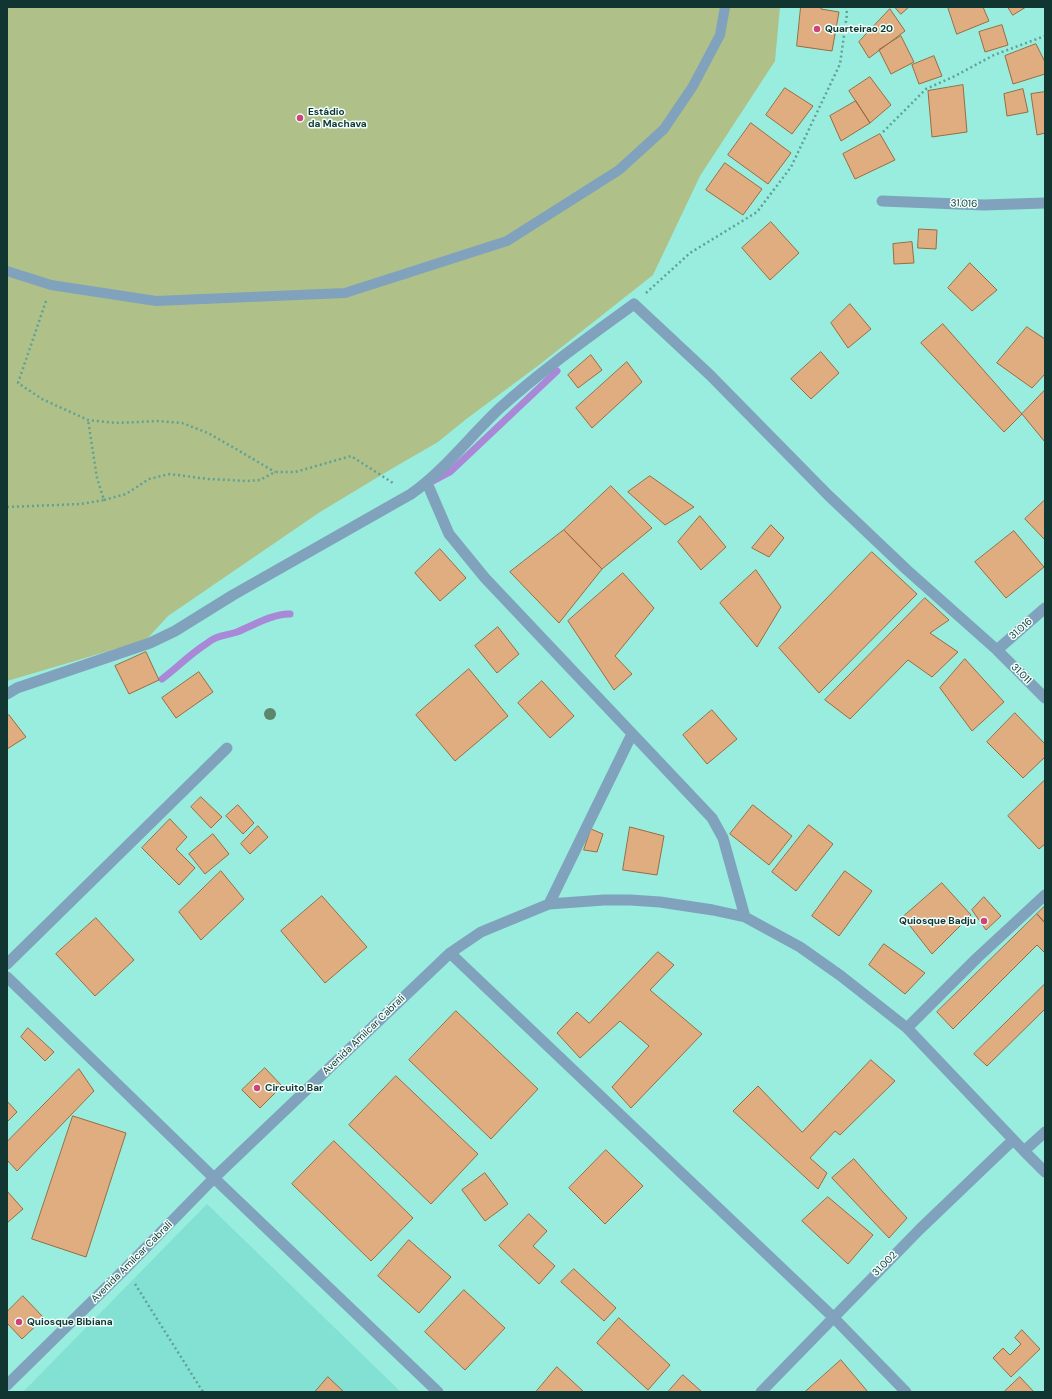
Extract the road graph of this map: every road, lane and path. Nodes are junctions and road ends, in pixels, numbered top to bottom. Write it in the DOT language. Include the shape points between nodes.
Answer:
graph roads {
  1 [pos="725,7"];
  2 [pos="846,7"];
  3 [pos="1045,36"];
  4 [pos="883,132"];
  5 [pos="882,201"];
  6 [pos="1045,203"];
  7 [pos="7,271"];
  8 [pos="51,285"];
  9 [pos="634,304"];
  10 [pos="88,420"];
  11 [pos="275,472"];
  12 [pos="427,483"];
  13 [pos="411,494"];
  14 [pos="104,500"];
  15 [pos="7,507"];
  16 [pos="1045,608"];
  17 [pos="997,650"];
  18 [pos="7,694"];
  19 [pos="1045,698"];
  20 [pos="632,734"];
  21 [pos="227,748"];
  22 [pos="1045,894"];
  23 [pos="549,904"];
  24 [pos="745,918"];
  25 [pos="450,953"];
  26 [pos="7,964"];
  27 [pos="7,977"];
  28 [pos="907,1028"];
  29 [pos="1045,1132"];
  30 [pos="1013,1140"];
  31 [pos="1024,1151"];
  32 [pos="1045,1172"];
  33 [pos="214,1178"];
  34 [pos="125,1269"];
  35 [pos="833,1317"];
  36 [pos="7,1385"];
  37 [pos="203,1392"];
  38 [pos="438,1392"];
  39 [pos="760,1392"];
  40 [pos="906,1392"];
  1 -- 8 [label="lane" via="720,35 694,86 664,130 619,170 507,242 345,293 156,301"];
  2 -- 9 [label="path" via="840,64 791,167 757,212 690,253"];
  3 -- 4 [label="path" via="994,55 926,88"];
  5 -- 6 [label="street, 31.016" via="984,205"];
  7 -- 8 [label="lane"];
  8 -- 10 [label="path" via="18,383 42,399"];
  9 -- 12 [label="street" via="500,408"];
  9 -- 17 [label="street, 31.011" via="710,375 828,495"];
  10 -- 11 [label="path" via="116,423 182,423 208,433"];
  10 -- 14 [label="path" via="97,478"];
  11 -- 13 [label="path" via="295,472 352,456"];
  11 -- 14 [label="path" via="260,480 247,481 170,474 149,479 126,494"];
  12 -- 13 [label="street"];
  12 -- 20 [label="street" via="449,534 485,578"];
  13 -- 18 [label="street" via="150,644 17,688"];
  14 -- 15 [label="path" via="81,504"];
  16 -- 17 [label="street, 31.016"];
  17 -- 19 [label="street, 31.011"];
  20 -- 23 [label="street"];
  20 -- 24 [label="street" via="712,818 723,838"];
  21 -- 26 [label="street"];
  22 -- 28 [label="street"];
  23 -- 24 [label="street, Avenida Amilcar Cabrali" via="604,900 660,902"];
  23 -- 25 [label="street, Avenida Amilcar Cabrali" via="481,932"];
  24 -- 28 [label="street, Avenida Amilcar Cabrali" via="800,948 841,976"];
  25 -- 33 [label="street, Avenida Amilcar Cabrali"];
  25 -- 35 [label="street"];
  27 -- 33 [label="street"];
  28 -- 30 [label="street, Avenida Amilcar Cabrali"];
  29 -- 31 [label="street"];
  30 -- 31 [label="street, Avenida Amilcar Cabrali"];
  30 -- 35 [label="street, 31.002"];
  31 -- 32 [label="street, Avenida Amilcar Cabrali"];
  33 -- 34 [label="street, Avenida Amilcar Cabrali"];
  33 -- 38 [label="street"];
  34 -- 36 [label="street, Avenida Amilcar Cabrali"];
  34 -- 37 [label="path"];
  35 -- 39 [label="street, 31.002"];
  35 -- 40 [label="street"];
}
